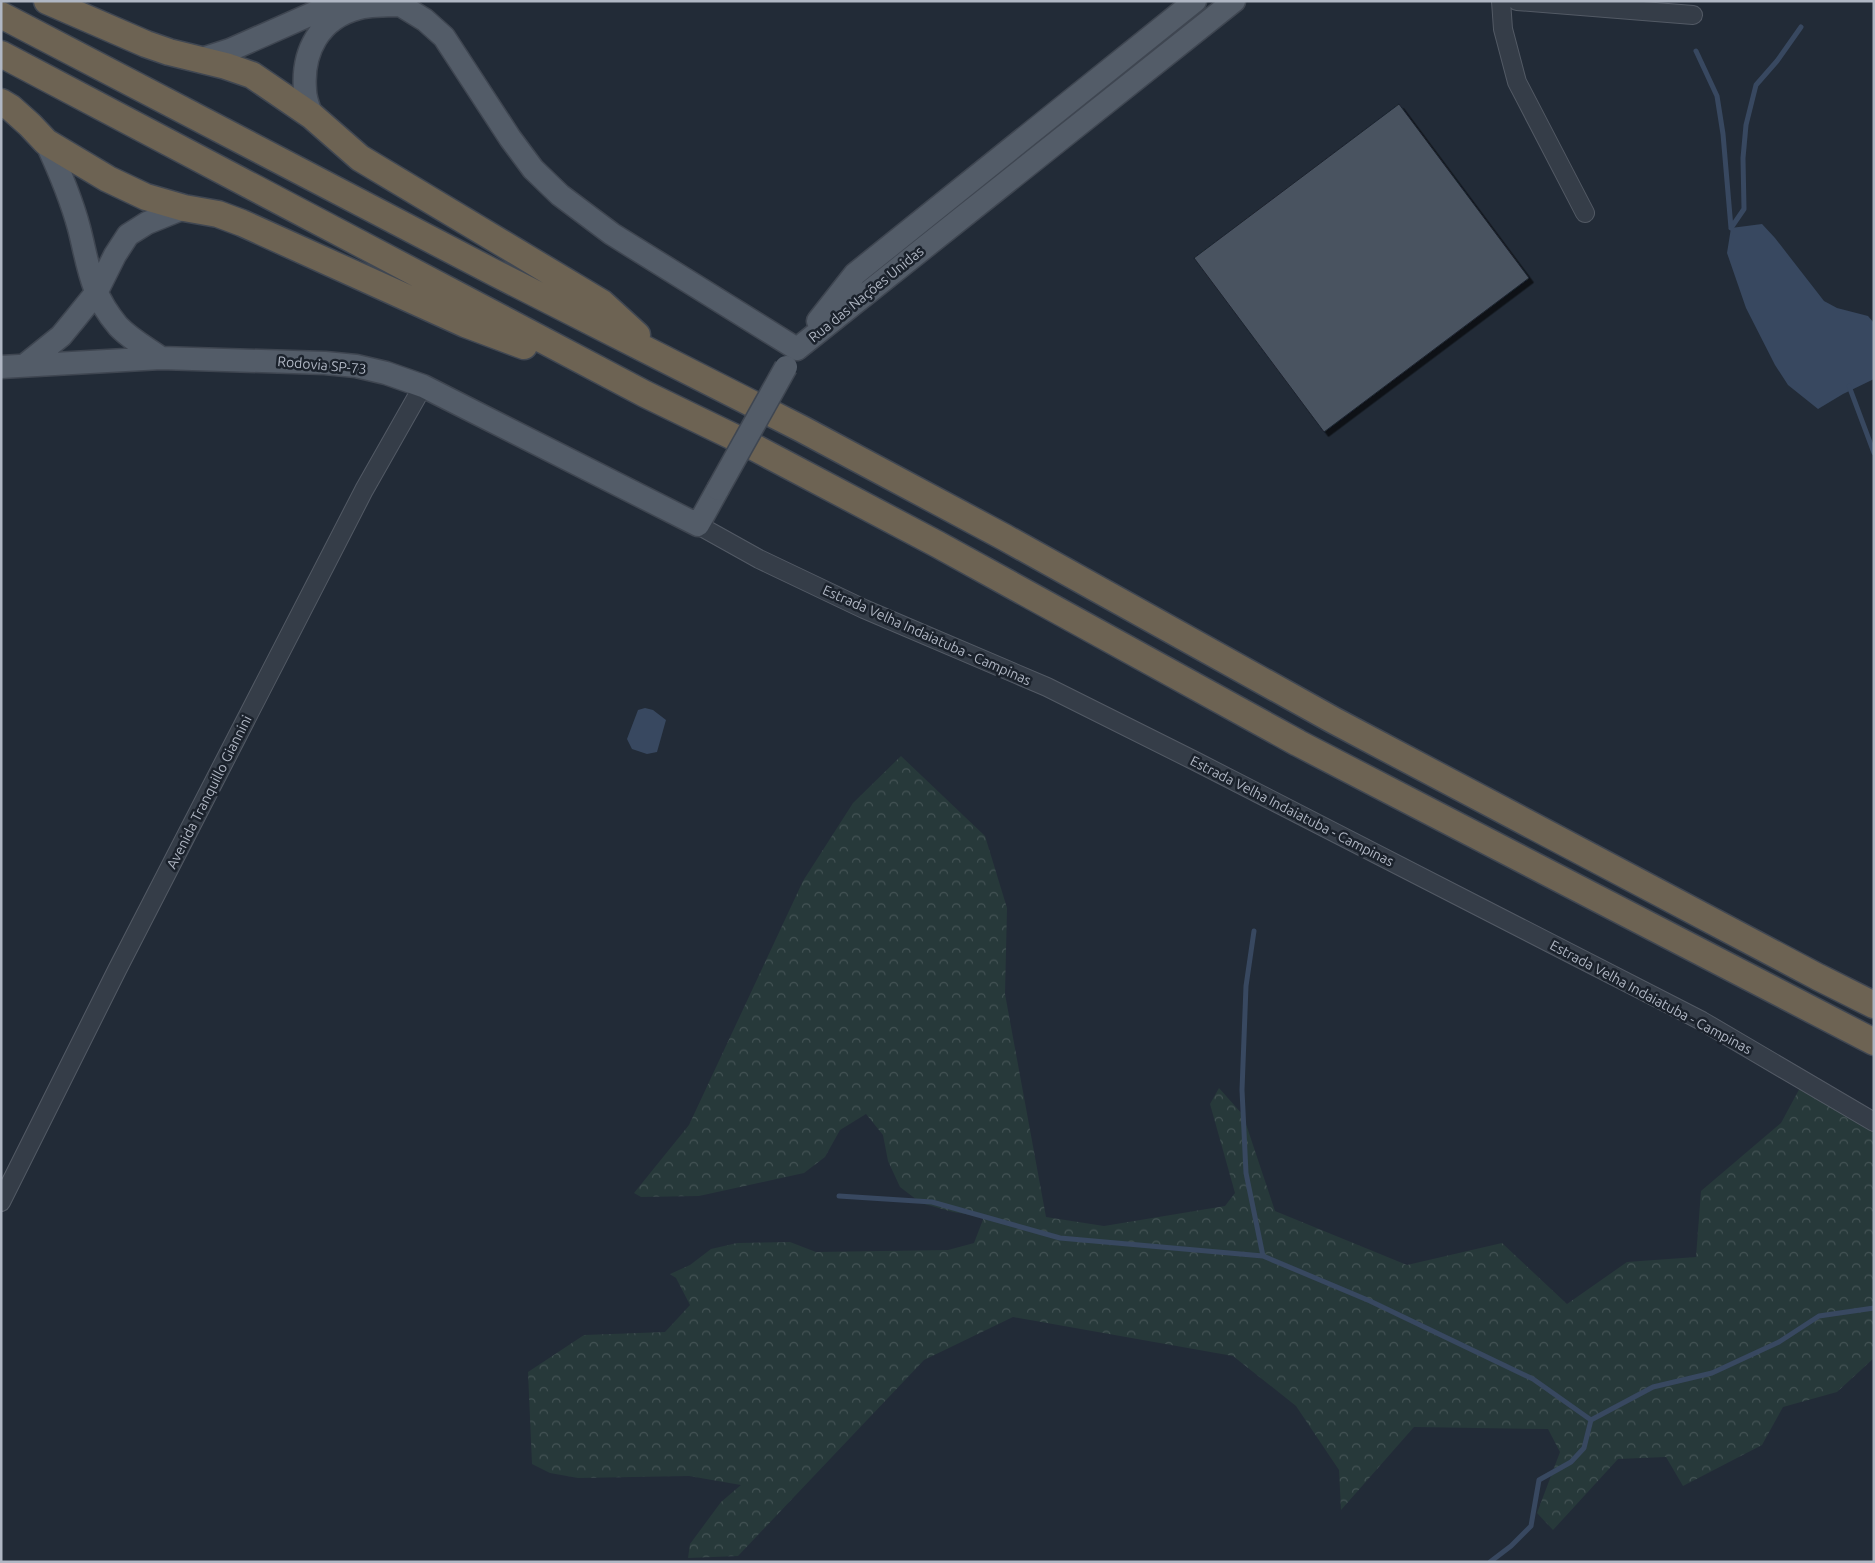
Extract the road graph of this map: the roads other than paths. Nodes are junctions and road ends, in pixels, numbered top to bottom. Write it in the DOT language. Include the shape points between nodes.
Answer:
graph roads {
  1 [pos="46,1"];
  2 [pos="341,1"];
  3 [pos="1195,1"];
  4 [pos="1234,1"];
  5 [pos="1501,1"];
  6 [pos="1517,1"];
  7 [pos="397,3"];
  8 [pos="1,15"];
  9 [pos="1693,15"];
  10 [pos="1,54"];
  11 [pos="199,60"];
  12 [pos="1,102"];
  13 [pos="312,116"];
  14 [pos="46,142"];
  15 [pos="184,208"];
  16 [pos="1585,213"];
  17 [pos="96,293"];
  18 [pos="661,357"];
  19 [pos="161,358"];
  20 [pos="791,358"];
  21 [pos="25,365"];
  22 [pos="1,367"];
  23 [pos="423,386"];
  24 [pos="645,394"];
  25 [pos="698,525"];
  26 [pos="1874,1005"];
  27 [pos="1874,1042"];
  28 [pos="1874,1122"];
  29 [pos="1,1202"];
  1 -- 11 [label="highway" via="146,44"];
  2 -- 11 [label="main road" via="230,50"];
  3 -- 20 [label="main road, Rua das Nações Unidas" via="855,274"];
  4 -- 20 [label="main road, Rua das Nações Unidas"];
  5 -- 16 [label="street" via="1503,29 1517,82"];
  6 -- 9 [label="street"];
  7 -- 13 [label="main road" via="345,12 326,24 318,34 310,50 305,73 305,92"];
  7 -- 20 [label="main road" via="425,20 444,37 510,138 533,169 560,195"];
  8 -- 18 [label="highway"];
  10 -- 24 [label="highway"];
  11 -- 13 [label="highway" via="252,75"];
  12 -- 14 [label="highway" via="30,124"];
  13 -- 18 [label="highway" via="360,158 602,303"];
  14 -- 15 [label="highway" via="108,180"];
  14 -- 17 [label="main road" via="79,227"];
  15 -- 17 [label="main road" via="147,222 128,235"];
  15 -- 24 [label="highway" via="218,214 242,223 465,324"];
  17 -- 19 [label="main road" via="120,328"];
  17 -- 21 [label="main road" via="61,336"];
  18 -- 26 [label="highway" via="996,532 1333,720"];
  19 -- 21 [label="main road, Rodovia SP-73"];
  19 -- 23 [label="main road, Rodovia SP-73" via="324,362 386,373"];
  20 -- 25 [label="main road, bridge"];
  21 -- 22 [label="main road, Rodovia SP-73"];
  23 -- 25 [label="main road, Rodovia SP-73"];
  23 -- 29 [label="street, Avenida Tranquillo Giannini" via="364,490"];
  24 -- 27 [label="highway" via="744,442 937,544 1298,744"];
  25 -- 28 [label="street, Estrada Velha Indaiatuba - Campinas" via="759,559 864,609 1047,687 1195,761 1702,1021"];
}
